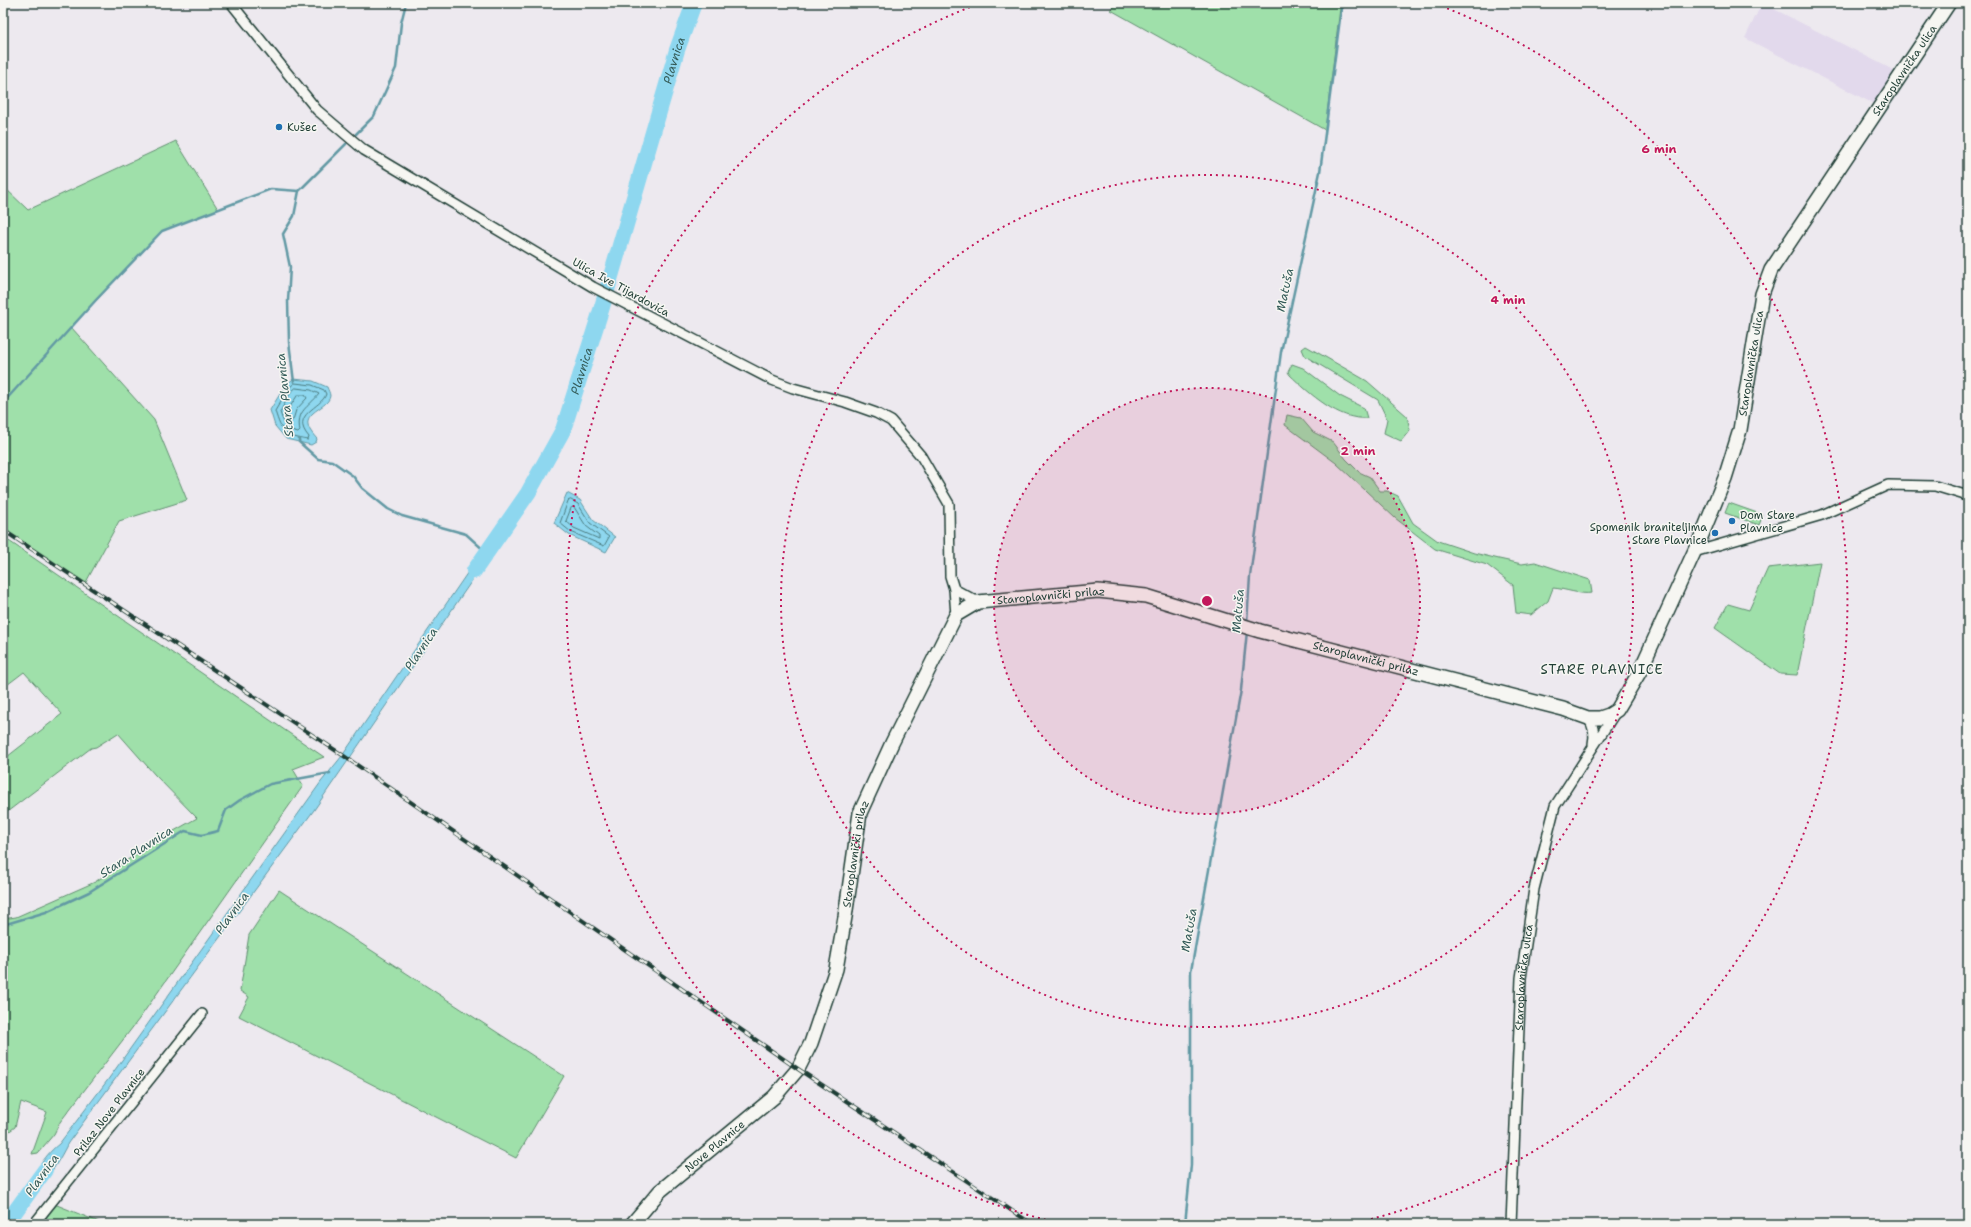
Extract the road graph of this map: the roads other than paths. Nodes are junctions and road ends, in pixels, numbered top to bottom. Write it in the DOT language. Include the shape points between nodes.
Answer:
graph roads {
  1 [pos="231,3"];
  2 [pos="1949,3"];
  3 [pos="1968,496"];
  4 [pos="1694,552"];
  5 [pos="954,589"];
  6 [pos="978,602"];
  7 [pos="956,615"];
  8 [pos="1617,710"];
  9 [pos="1588,718"];
  10 [pos="1593,746"];
  11 [pos="202,1014"];
  12 [pos="798,1070"];
  13 [pos="34,1224"];
  14 [pos="632,1224"];
  15 [pos="1511,1224"];
  1 -- 5 [label="street, Ulica Ive Tijardovića" via="317,110 364,150 618,301 772,380 876,412 890,421 921,456 948,504 950,576"];
  2 -- 4 [label="street, Staroplavnička ulica" via="1772,270 1762,294 1740,430 1725,478"];
  3 -- 4 [label="street" via="1936,486 1888,485 1822,515"];
  4 -- 8 [label="street, Staroplavnička ulica" via="1639,673"];
  5 -- 6 [label="street"];
  5 -- 7 [label="street, Ulica Ive Tijardovića"];
  6 -- 7 [label="street, Staroplavnički prilaz"];
  6 -- 9 [label="street, Staroplavnički prilaz" via="1098,591 1146,596 1260,631 1563,709"];
  7 -- 12 [label="street, Staroplavnički prilaz" via="860,813 836,969 811,1043"];
  8 -- 9 [label="street, Staroplavnički prilaz" via="1600,718"];
  8 -- 10 [label="street, Staroplavnička ulica"];
  9 -- 10 [label="street" via="1595,734"];
  10 -- 15 [label="street, Staroplavnička ulica" via="1555,806 1534,889 1521,978"];
  11 -- 13 [label="street, Prilaz Nove Plavnice"];
  12 -- 14 [label="street, Nove Plavnice" via="774,1097 660,1191"];
}
